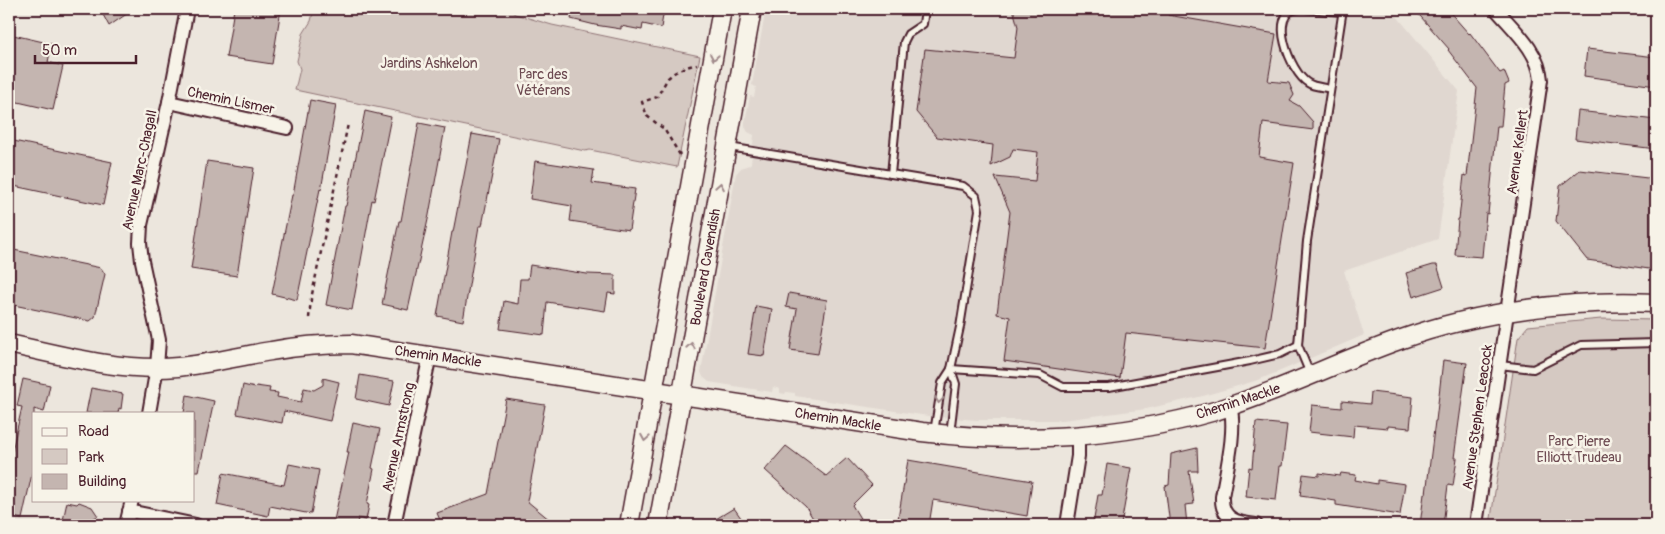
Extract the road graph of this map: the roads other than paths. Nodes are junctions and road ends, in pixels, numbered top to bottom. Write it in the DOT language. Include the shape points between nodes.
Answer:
graph roads {
  1 [pos="188,9"];
  2 [pos="722,9"];
  3 [pos="752,9"];
  4 [pos="925,9"];
  5 [pos="1298,9"];
  6 [pos="1308,9"];
  7 [pos="1496,9"];
  8 [pos="1342,11"];
  9 [pos="1330,89"];
  10 [pos="169,102"];
  11 [pos="287,128"];
  12 [pos="727,146"];
  13 [pos="891,174"];
  14 [pos="1656,303"];
  15 [pos="1508,313"];
  16 [pos="9,344"];
  17 [pos="1656,344"];
  18 [pos="1298,345"];
  19 [pos="430,355"];
  20 [pos="1500,365"];
  21 [pos="157,367"];
  22 [pos="951,369"];
  23 [pos="1311,375"];
  24 [pos="654,390"];
  25 [pos="682,394"];
  26 [pos="1230,406"];
  27 [pos="149,412"];
  28 [pos="942,434"];
  29 [pos="1078,435"];
  30 [pos="130,506"];
  31 [pos="126,525"];
  32 [pos="196,525"];
  33 [pos="394,525"];
  34 [pos="629,525"];
  35 [pos="658,525"];
  36 [pos="1067,525"];
  37 [pos="1256,525"];
  38 [pos="1476,525"];
  1 -- 10 [label="street, Avenue Marc-Chagall"];
  2 -- 24 [label="street, Boulevard Cavendish, one-way"];
  3 -- 12 [label="street, Boulevard Cavendish"];
  4 -- 13 [label="lane" via="922,24 908,34 904,42"];
  5 -- 9 [label="lane" via="1288,13 1284,19 1284,44 1288,55 1306,82"];
  6 -- 8 [label="lane"];
  7 -- 15 [label="street, Avenue Kellert" via="1535,56 1542,80"];
  8 -- 9 [label="lane"];
  9 -- 18 [label="lane" via="1307,241"];
  10 -- 11 [label="street, Chemin Lismer"];
  10 -- 21 [label="street, Avenue Marc-Chagall" via="141,225 140,243 159,340"];
  12 -- 13 [label="lane"];
  25 -- 12 [label="street, Boulevard Cavendish, one-way"];
  13 -- 22 [label="lane" via="962,186 976,196 979,210"];
  14 -- 15 [label="street, Chemin Mackle" via="1594,303"];
  15 -- 20 [label="street, Avenue Stephen Leacock"];
  15 -- 23 [label="street, Chemin Mackle" via="1421,332"];
  16 -- 21 [label="street, Chemin Mackle" via="116,366"];
  17 -- 20 [label="lane" via="1581,345 1533,369"];
  18 -- 22 [label="lane" via="1280,354 1250,361 1109,386 1063,387 1040,375"];
  18 -- 23 [label="lane"];
  19 -- 21 [label="street, Chemin Mackle" via="350,344 321,344 222,362"];
  19 -- 24 [label="street, Chemin Mackle"];
  19 -- 33 [label="street, Avenue Armstrong"];
  20 -- 38 [label="street, Avenue Stephen Leacock"];
  21 -- 27 [label="street, Avenue Marc-Chagall"];
  22 -- 28 [label="lane, one-way" via="942,383"];
  22 -- 28 [label="lane" via="956,384"];
  23 -- 26 [label="street, Chemin Mackle"];
  24 -- 25 [label="street, Chemin Mackle"];
  24 -- 34 [label="street, Boulevard Cavendish, one-way"];
  25 -- 28 [label="street, Chemin Mackle"];
  25 -- 35 [label="street, Boulevard Cavendish"];
  26 -- 29 [label="street, Chemin Mackle" via="1146,426"];
  26 -- 37 [label="street" via="1233,427 1222,505 1234,521"];
  28 -- 29 [label="street, Chemin Mackle" via="1015,438"];
  29 -- 36 [label="street" via="1078,456"];
  30 -- 31 [label="street"];
  30 -- 32 [label="street"];
}
